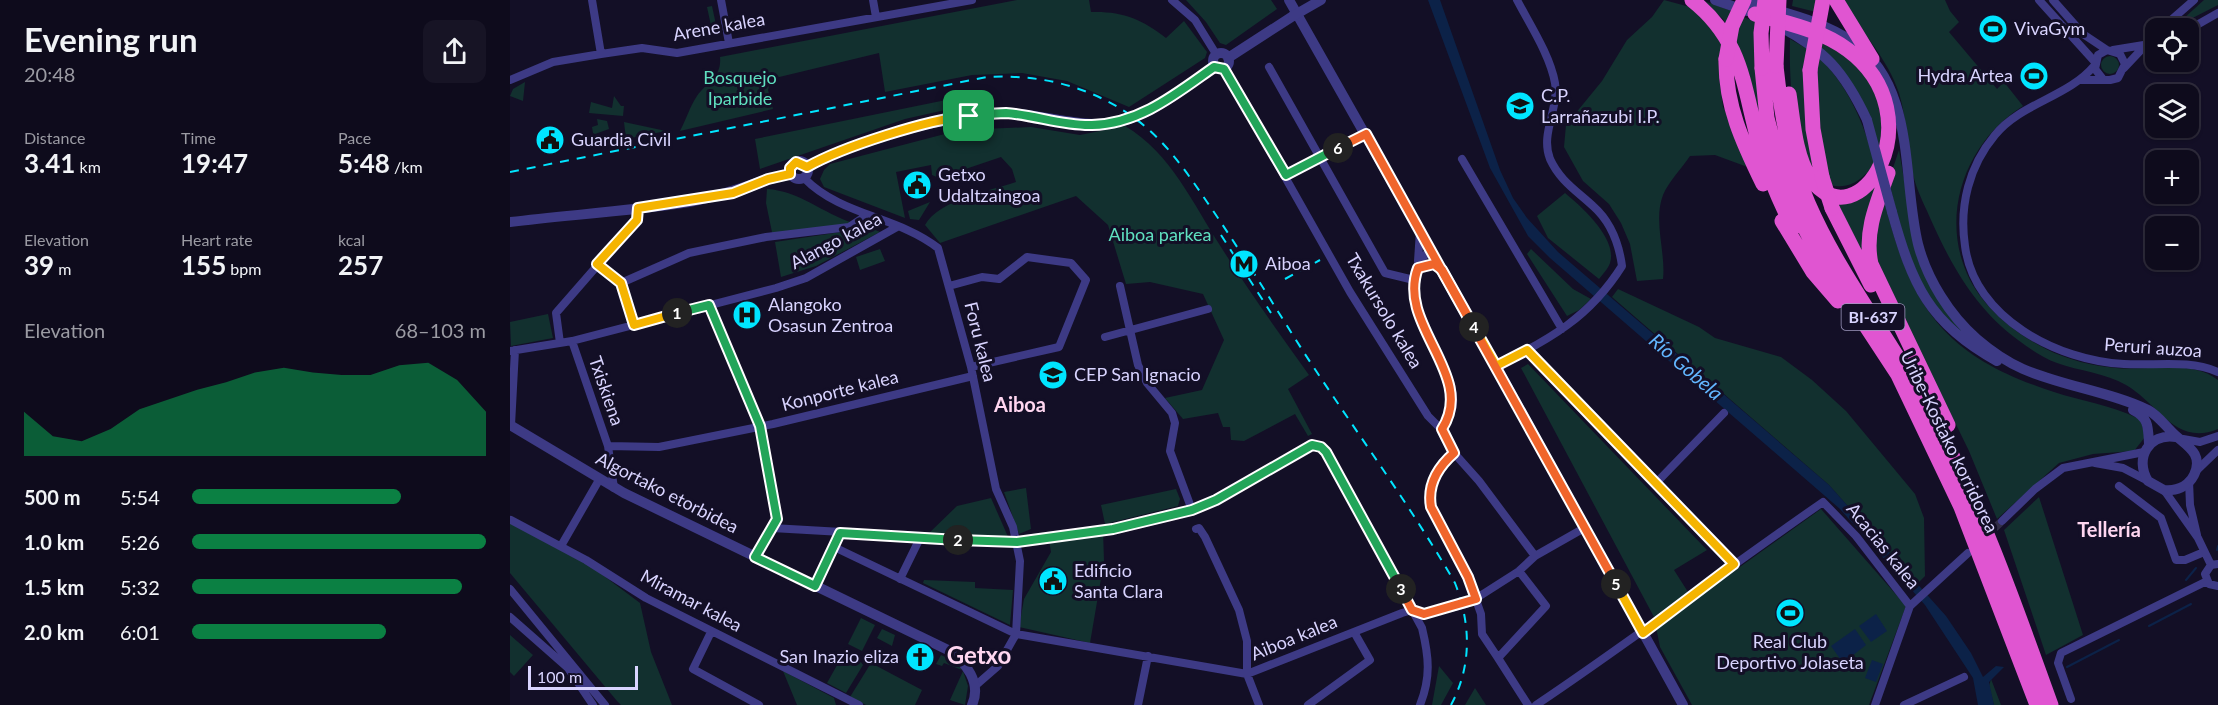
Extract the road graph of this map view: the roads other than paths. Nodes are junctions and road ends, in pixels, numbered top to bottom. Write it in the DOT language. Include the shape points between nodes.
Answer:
graph roads {
  1 [pos="592,0"];
  2 [pos="721,0"];
  3 [pos="873,0"];
  4 [pos="971,0"];
  5 [pos="1172,0"];
  6 [pos="1289,0"];
  7 [pos="1311,0"];
  8 [pos="1321,0"];
  9 [pos="1517,0"];
  10 [pos="1692,0"];
  11 [pos="1715,0"];
  12 [pos="1743,0"];
  13 [pos="1765,0"];
  14 [pos="1779,0"];
  15 [pos="1788,0"];
  16 [pos="1823,0"];
  17 [pos="1836,0"];
  18 [pos="2039,0"];
  19 [pos="2053,0"];
  20 [pos="2194,0"];
  21 [pos="2218,13"];
  22 [pos="1755,14"];
  23 [pos="1293,15"];
  24 [pos="876,17"];
  25 [pos="2173,18"];
  26 [pos="2199,24"];
  27 [pos="729,43"];
  28 [pos="2143,46"];
  29 [pos="2110,51"];
  30 [pos="2145,52"];
  31 [pos="601,54"];
  32 [pos="1216,54"];
  33 [pos="1228,58"];
  34 [pos="2135,58"];
  35 [pos="1872,59"];
  36 [pos="2095,64"];
  37 [pos="1269,67"];
  38 [pos="1774,67"];
  39 [pos="1219,68"];
  40 [pos="2124,68"];
  41 [pos="2102,78"];
  42 [pos="510,80"];
  43 [pos="2081,80"];
  44 [pos="1891,93"];
  45 [pos="1366,134"];
  46 [pos="1319,158"];
  47 [pos="1462,159"];
  48 [pos="805,172"];
  49 [pos="1286,175"];
  50 [pos="638,208"];
  51 [pos="867,215"];
  52 [pos="510,222"];
  53 [pos="897,227"];
  54 [pos="1420,231"];
  55 [pos="1431,250"];
  56 [pos="597,264"];
  57 [pos="1418,268"];
  58 [pos="1442,270"];
  59 [pos="1414,280"];
  60 [pos="621,283"];
  61 [pos="949,286"];
  62 [pos="1120,286"];
  63 [pos="1838,301"];
  64 [pos="709,305"];
  65 [pos="1208,309"];
  66 [pos="634,325"];
  67 [pos="1562,329"];
  68 [pos="1131,331"];
  69 [pos="1104,337"];
  70 [pos="572,341"];
  71 [pos="560,343"];
  72 [pos="512,350"];
  73 [pos="1527,350"];
  74 [pos="1496,366"];
  75 [pos="972,371"];
  76 [pos="2218,372"];
  77 [pos="1724,412"];
  78 [pos="1918,419"];
  79 [pos="510,425"];
  80 [pos="760,426"];
  81 [pos="1442,429"];
  82 [pos="2218,436"];
  83 [pos="2180,438"];
  84 [pos="608,446"];
  85 [pos="2147,448"];
  86 [pos="2218,450"];
  87 [pos="1454,453"];
  88 [pos="2082,463"];
  89 [pos="2195,471"];
  90 [pos="599,480"];
  91 [pos="2148,481"];
  92 [pos="2189,481"];
  93 [pos="1657,482"];
  94 [pos="1975,485"];
  95 [pos="2119,486"];
  96 [pos="614,488"];
  97 [pos="2164,490"];
  98 [pos="1192,510"];
  99 [pos="511,520"];
  100 [pos="2002,520"];
  101 [pos="772,528"];
  102 [pos="1196,529"];
  103 [pos="1579,531"];
  104 [pos="840,533"];
  105 [pos="920,538"];
  106 [pos="2198,538"];
  107 [pos="1017,542"];
  108 [pos="561,546"];
  109 [pos="834,547"];
  110 [pos="2204,552"];
  111 [pos="1968,553"];
  112 [pos="1535,556"];
  113 [pos="755,557"];
  114 [pos="1999,558"];
  115 [pos="1734,564"];
  116 [pos="2214,565"];
  117 [pos="1520,571"];
  118 [pos="900,579"];
  119 [pos="2207,581"];
  120 [pos="815,586"];
  121 [pos="2218,586"];
  122 [pos="510,589"];
  123 [pos="1476,599"];
  124 [pos="1912,605"];
  125 [pos="1412,610"];
  126 [pos="510,618"];
  127 [pos="711,632"];
  128 [pos="1354,632"];
  129 [pos="1643,633"];
  130 [pos="1016,634"];
  131 [pos="1148,656"];
  132 [pos="1498,658"];
  133 [pos="1247,674"];
  134 [pos="1964,677"];
  135 [pos="975,686"];
  136 [pos="839,696"];
  137 [pos="2071,699"];
  138 [pos="593,705"];
  139 [pos="605,705"];
  140 [pos="759,705"];
  141 [pos="842,705"];
  142 [pos="859,705"];
  143 [pos="972,705"];
  144 [pos="1138,705"];
  145 [pos="1259,705"];
  146 [pos="1308,705"];
  147 [pos="1420,705"];
  148 [pos="1528,705"];
  149 [pos="1536,705"];
  150 [pos="1683,705"];
  151 [pos="1875,705"];
  152 [pos="1904,705"];
  153 [pos="2037,705"];
  154 [pos="2051,705"];
  1 -- 31 [label="street"];
  2 -- 27 [label="street"];
  3 -- 24 [label="street"];
  4 -- 24 [label="street, Arene kalea"];
  5 -- 32 [label="street" via="1195,20"];
  6 -- 45 [label="street"];
  7 -- 23 [label="street, bridge"];
  8 -- 23 [label="street, bridge"];
  9 -- 67 [label="street" via="1555,83 1546,148 1551,161 1572,190 1594,206 1610,227 1622,266 1592,306"];
  10 -- 63 [label="highway" via="1718,24 1732,44 1776,193 1796,234"];
  11 -- 22 [label="street"];
  12 -- 35 [label="street" via="1828,29 1855,43"];
  12 -- 63 [label="highway, bridge" via="1732,26 1726,59 1728,99 1745,145 1793,240"];
  13 -- 38 [label="highway, Uribe-Kostako korridorea / BI-637, bridge" via="1761,33"];
  14 -- 38 [label="highway, Uribe-Kostako korridorea / BI-637, bridge"];
  15 -- 38 [label="highway"];
  16 -- 94 [label="highway, bridge" via="1810,70 1812,129 1822,177 1832,208"];
  17 -- 35 [label="highway"];
  18 -- 36 [label="street"];
  19 -- 29 [label="street" via="2083,34"];
  20 -- 25 [label="street"];
  21 -- 26 [label="street"];
  22 -- 38 [label="highway" via="1837,42 1873,76 1886,108 1888,144 1882,165 1864,188 1849,195 1835,195 1810,178"];
  22 -- 85 [label="street, bridge" via="1805,40 1836,66 1851,86 1867,120 1904,255 1917,286 1954,333 2008,367 2143,415 2149,428"];
  23 -- 33 [label="street"];
  24 -- 27 [label="street, Arene kalea"];
  27 -- 31 [label="street, Arene kalea" via="677,53 642,48"];
  28 -- 29 [label="street"];
  28 -- 34 [label="street"];
  29 -- 36 [label="street" via="2101,53"];
  29 -- 40 [label="street" via="2122,57"];
  30 -- 34 [label="street"];
  31 -- 42 [label="street, Arene kalea" via="553,62"];
  32 -- 33 [label="street"];
  32 -- 39 [label="street" via="1212,61"];
  33 -- 39 [label="street" via="1229,63"];
  34 -- 40 [label="street"];
  35 -- 44 [label="street"];
  36 -- 41 [label="street"];
  36 -- 43 [label="street, Peruri auzoa"];
  37 -- 46 [label="street"];
  38 -- 78 [label="highway, Uribe-Kostako korridorea / BI-637" via="1767,118 1796,211 1816,250 1898,375"];
  38 -- 114 [label="highway, Uribe-Kostako korridorea / BI-637" via="1792,160 1808,203 1838,262 1932,416"];
  39 -- 48 [label="street" via="1129,119 1091,125 1004,113 962,117 834,153"];
  39 -- 49 [label="street, Txakursolo kalea"];
  40 -- 41 [label="street" via="2114,80"];
  41 -- 43 [label="street, Peruri auzoa"];
  43 -- 76 [label="street, Peruri auzoa" via="2023,111 1996,133 1982,153 1962,213 1971,270 1997,310 2042,342 2066,352 2094,361 2185,364"];
  44 -- 83 [label="street" via="1899,114 1918,244 1955,317 2006,360 2046,378 2148,410"];
  44 -- 94 [label="highway" via="1894,145 1873,212 1869,255 1878,282"];
  45 -- 46 [label="street"];
  45 -- 54 [label="street"];
  46 -- 49 [label="street"];
  46 -- 59 [label="street" via="1385,273"];
  47 -- 67 [label="street"];
  48 -- 50 [label="street" via="796,162 790,174 733,193"];
  48 -- 51 [label="street, Foru kalea" via="831,200"];
  49 -- 81 [label="street, Txakursolo kalea" via="1350,292 1428,416"];
  50 -- 52 [label="street"];
  50 -- 56 [label="street" via="637,220"];
  51 -- 53 [label="street, Foru kalea"];
  51 -- 60 [label="street" via="849,227 766,237 689,253"];
  53 -- 61 [label="street, Foru kalea" via="923,236 938,248"];
  53 -- 64 [label="street, Alango kalea" via="806,278"];
  54 -- 55 [label="street"];
  54 -- 57 [label="street"];
  55 -- 57 [label="street" via="1422,256"];
  55 -- 58 [label="street"];
  56 -- 60 [label="street"];
  56 -- 71 [label="street" via="556,313"];
  57 -- 58 [label="street" via="1434,264"];
  57 -- 59 [label="street"];
  58 -- 74 [label="street"];
  59 -- 81 [label="street" via="1420,319 1448,377 1453,402 1450,418"];
  60 -- 66 [label="street"];
  61 -- 75 [label="street, Foru kalea"];
  61 -- 75 [label="street, Konporte kalea" via="982,277 999,279 1027,257 1071,263 1084,276 1086,286 1059,347"];
  62 -- 68 [label="street"];
  63 -- 78 [label="highway"];
  64 -- 66 [label="street, Alango kalea"];
  64 -- 80 [label="street"];
  65 -- 68 [label="street"];
  66 -- 70 [label="street, Alango kalea"];
  67 -- 73 [label="street"];
  68 -- 69 [label="street"];
  68 -- 98 [label="street" via="1138,365 1147,383 1172,413 1176,431 1170,451"];
  70 -- 71 [label="street, Alango kalea"];
  70 -- 84 [label="street, Txiskiena"];
  71 -- 72 [label="street, Alango kalea"];
  72 -- 79 [label="street"];
  73 -- 74 [label="street"];
  73 -- 93 [label="street"];
  74 -- 129 [label="street"];
  75 -- 80 [label="street, Konporte kalea"];
  75 -- 107 [label="street, Foru kalea" via="996,489"];
  77 -- 93 [label="street"];
  78 -- 153 [label="highway, Uribe-Kostako korridorea / BI-637" via="1961,507"];
  79 -- 90 [label="street, Algortako etorbidea"];
  80 -- 84 [label="street, Konporte kalea" via="659,447"];
  80 -- 101 [label="street" via="777,519"];
  81 -- 87 [label="street, Txakursolo kalea"];
  82 -- 83 [label="street" via="2200,442"];
  83 -- 85 [label="street" via="2162,437"];
  83 -- 89 [label="street" via="2195,453"];
  84 -- 96 [label="street, Txiskiena"];
  85 -- 88 [label="street" via="2133,456"];
  85 -- 91 [label="street" via="2142,467"];
  86 -- 89 [label="street"];
  87 -- 112 [label="street, Txakursolo kalea"];
  87 -- 123 [label="street" via="1436,473 1429,497"];
  88 -- 91 [label="street" via="2123,468"];
  88 -- 100 [label="street" via="2052,475"];
  89 -- 92 [label="street"];
  90 -- 96 [label="street, Algortako etorbidea"];
  90 -- 108 [label="street"];
  91 -- 97 [label="street"];
  92 -- 97 [label="street" via="2178,489"];
  92 -- 106 [label="street"];
  93 -- 115 [label="street"];
  94 -- 114 [label="highway"];
  95 -- 110 [label="street" via="2161,518 2176,560"];
  96 -- 113 [label="street, Algortako etorbidea"];
  97 -- 106 [label="street"];
  98 -- 107 [label="street" via="1113,529"];
  98 -- 125 [label="street" via="1312,445 1321,447"];
  99 -- 108 [label="street, Miramar kalea"];
  101 -- 104 [label="street"];
  101 -- 113 [label="street"];
  102 -- 133 [label="street" via="1200,528 1205,537 1239,610 1247,641"];
  103 -- 112 [label="street, Aiboa kalea"];
  104 -- 105 [label="street"];
  104 -- 109 [label="street"];
  105 -- 107 [label="street"];
  105 -- 118 [label="street"];
  106 -- 110 [label="street"];
  107 -- 130 [label="street, Foru kalea" via="1020,579"];
  108 -- 127 [label="street, Miramar kalea"];
  109 -- 118 [label="street, Aiboa kalea"];
  109 -- 120 [label="street"];
  110 -- 116 [label="street"];
  111 -- 124 [label="street"];
  112 -- 117 [label="street, Aiboa kalea"];
  113 -- 120 [label="street, Algortako etorbidea"];
  114 -- 154 [label="highway, Uribe-Kostako korridorea / BI-637"];
  115 -- 124 [label="street, Acacias kalea" via="1822,502 1856,536"];
  115 -- 129 [label="street, Acacias kalea"];
  116 -- 119 [label="street" via="2205,574"];
  117 -- 123 [label="street, Aiboa kalea"];
  117 -- 132 [label="street" via="1546,606"];
  118 -- 130 [label="street, Aiboa kalea"];
  119 -- 121 [label="street"];
  119 -- 137 [label="street" via="2061,653 2058,663"];
  120 -- 135 [label="street, Algortako etorbidea" via="948,651 965,665"];
  122 -- 139 [label="street"];
  123 -- 125 [label="street, Aiboa kalea, bridge" via="1424,614"];
  123 -- 132 [label="street" via="1482,634"];
  124 -- 151 [label="street"];
  125 -- 128 [label="street, Aiboa kalea"];
  125 -- 147 [label="street" via="1422,628 1429,659 1428,685"];
  126 -- 138 [label="street" via="568,668"];
  127 -- 136 [label="street, Miramar kalea"];
  127 -- 140 [label="street" via="693,669"];
  128 -- 133 [label="street, Aiboa kalea"];
  128 -- 146 [label="street" via="1370,660"];
  129 -- 149 [label="street, Acacias kalea"];
  129 -- 150 [label="street"];
  130 -- 131 [label="street, Aiboa kalea"];
  130 -- 135 [label="street, Foru kalea" via="998,666"];
  131 -- 133 [label="street, Aiboa kalea"];
  131 -- 144 [label="street"];
  132 -- 148 [label="street"];
  133 -- 145 [label="street"];
  134 -- 152 [label="street"];
  135 -- 143 [label="street"];
  136 -- 141 [label="street"];
  136 -- 142 [label="street, Miramar kalea"];
}
